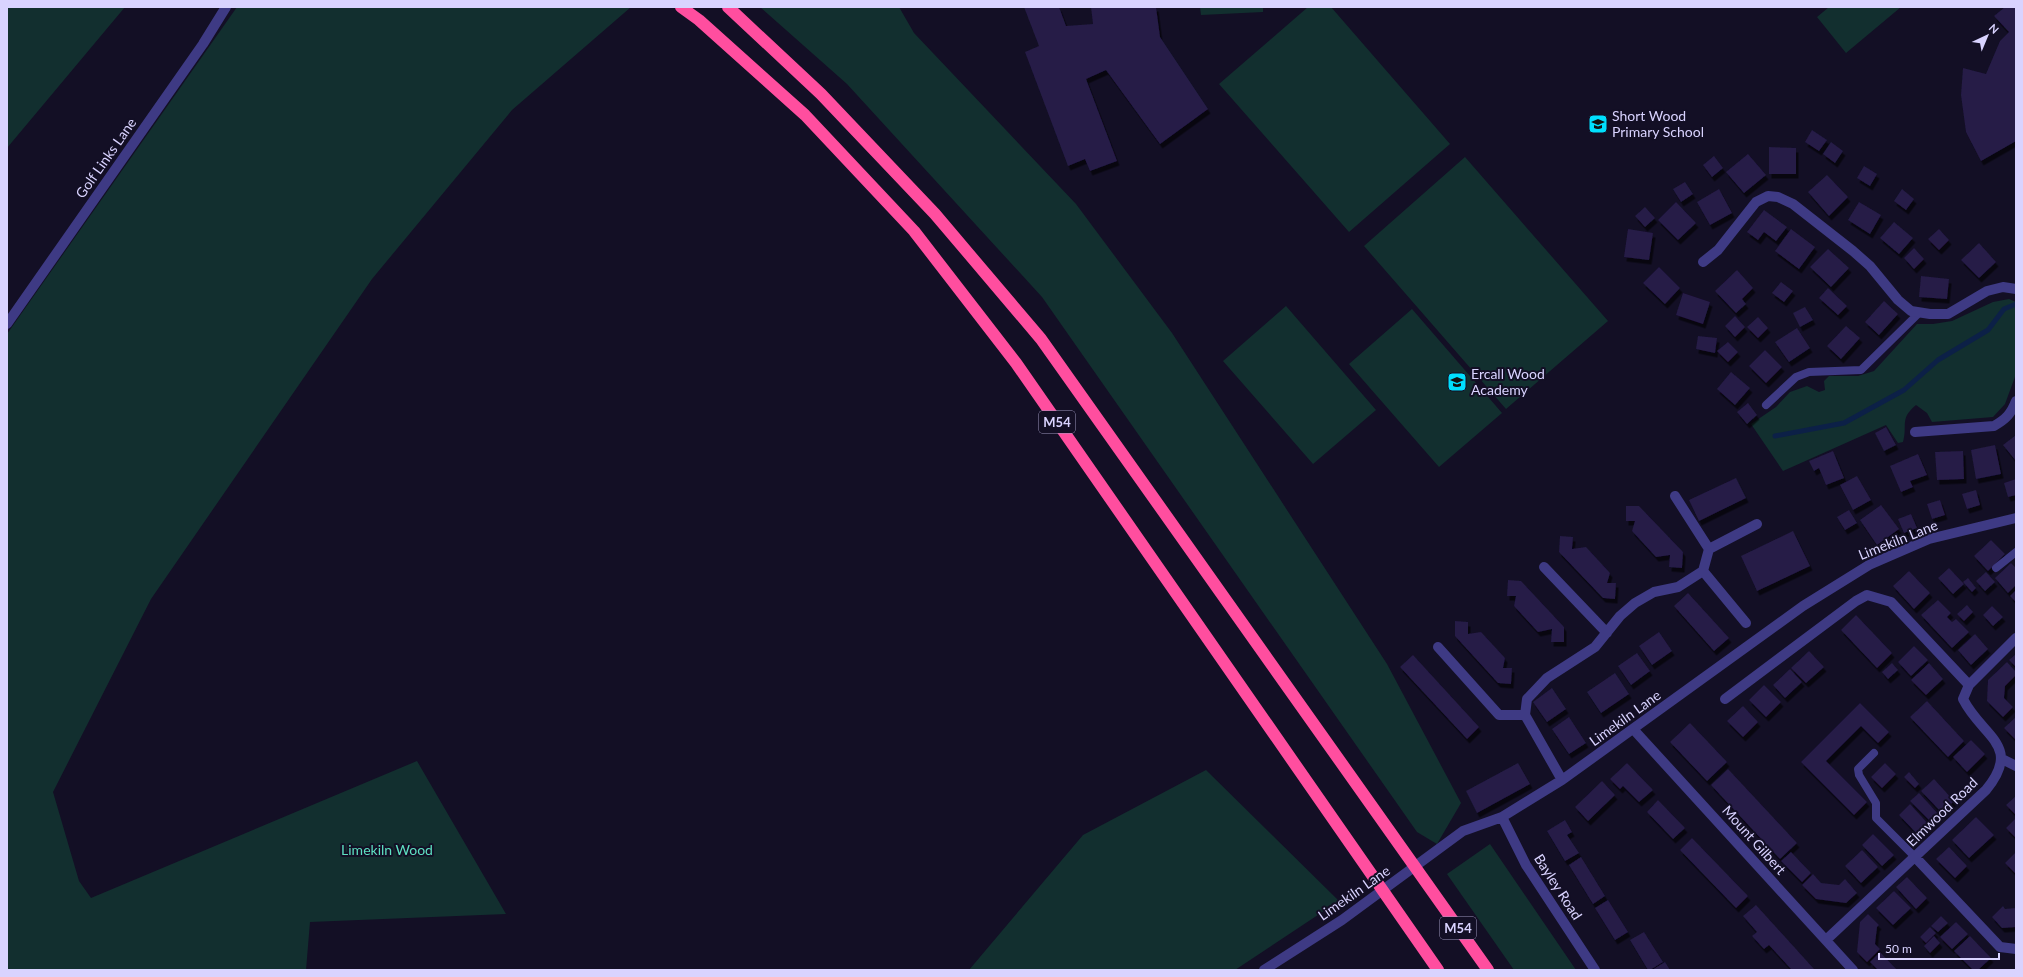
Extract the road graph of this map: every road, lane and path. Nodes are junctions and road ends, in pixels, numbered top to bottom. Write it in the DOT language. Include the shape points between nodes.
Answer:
graph roads {
  1 [pos="226,7"];
  2 [pos="681,7"];
  3 [pos="728,7"];
  4 [pos="1703,262"];
  5 [pos="2016,289"];
  6 [pos="1919,313"];
  7 [pos="7,324"];
  8 [pos="2016,401"];
  9 [pos="1766,405"];
  10 [pos="1915,432"];
  11 [pos="1675,496"];
  12 [pos="2016,518"];
  13 [pos="1757,524"];
  14 [pos="1709,549"];
  15 [pos="2016,552"];
  16 [pos="1544,567"];
  17 [pos="1996,568"];
  18 [pos="1703,571"];
  19 [pos="1746,623"];
  20 [pos="1607,633"];
  21 [pos="2016,638"];
  22 [pos="1438,647"];
  23 [pos="1969,684"];
  24 [pos="1725,699"];
  25 [pos="1525,715"];
  26 [pos="1634,730"];
  27 [pos="1874,753"];
  28 [pos="2002,759"];
  29 [pos="2016,766"];
  30 [pos="1562,780"];
  31 [pos="1502,817"];
  32 [pos="1915,857"];
  33 [pos="1826,940"];
  34 [pos="2016,949"];
  35 [pos="1264,970"];
  36 [pos="1438,970"];
  37 [pos="1488,970"];
  38 [pos="1596,970"];
  39 [pos="1853,970"];
  1 -- 7 [label="street, Golf Links Lane" via="203,44"];
  2 -- 36 [label="highway, M54" via="699,20 805,115 914,231 1016,364"];
  3 -- 37 [label="highway, M54" via="821,94 935,214 1041,339"];
  4 -- 6 [label="street" via="1718,250 1756,202 1768,196 1778,197 1793,204 1853,251 1870,266 1898,300 1911,311"];
  5 -- 6 [label="street" via="2002,287 1987,291 1948,314"];
  6 -- 9 [label="lane" via="1861,370 1809,372 1796,377"];
  8 -- 10 [label="street" via="2005,420 1994,426"];
  11 -- 14 [label="street"];
  12 -- 26 [label="street, Limekiln Lane" via="1929,539 1869,565 1803,606"];
  13 -- 14 [label="street"];
  14 -- 18 [label="street"];
  15 -- 17 [label="lane"];
  16 -- 20 [label="street"];
  18 -- 19 [label="street"];
  18 -- 20 [label="street" via="1678,587 1654,592 1635,603 1620,616"];
  20 -- 25 [label="street" via="1595,647 1547,678 1527,699"];
  21 -- 23 [label="street"];
  22 -- 25 [label="street" via="1499,715"];
  23 -- 24 [label="street" via="1891,602 1867,595"];
  23 -- 28 [label="street" via="1963,699 1970,713 1998,744"];
  25 -- 30 [label="street"];
  26 -- 30 [label="street, Limekiln Lane"];
  26 -- 33 [label="street, Mount Gilbert"];
  27 -- 32 [label="lane" via="1858,769 1859,775 1876,803 1876,818"];
  28 -- 29 [label="street"];
  28 -- 32 [label="street, Elmwood Road" via="1998,777"];
  30 -- 31 [label="street, Limekiln Lane"];
  31 -- 35 [label="street, Limekiln Lane" via="1463,831 1342,920"];
  31 -- 38 [label="street, Bayley Road" via="1526,865"];
  32 -- 33 [label="street, Elmwood Road"];
  32 -- 34 [label="street" via="2000,947"];
  33 -- 39 [label="street, Mount Gilbert"];
}
